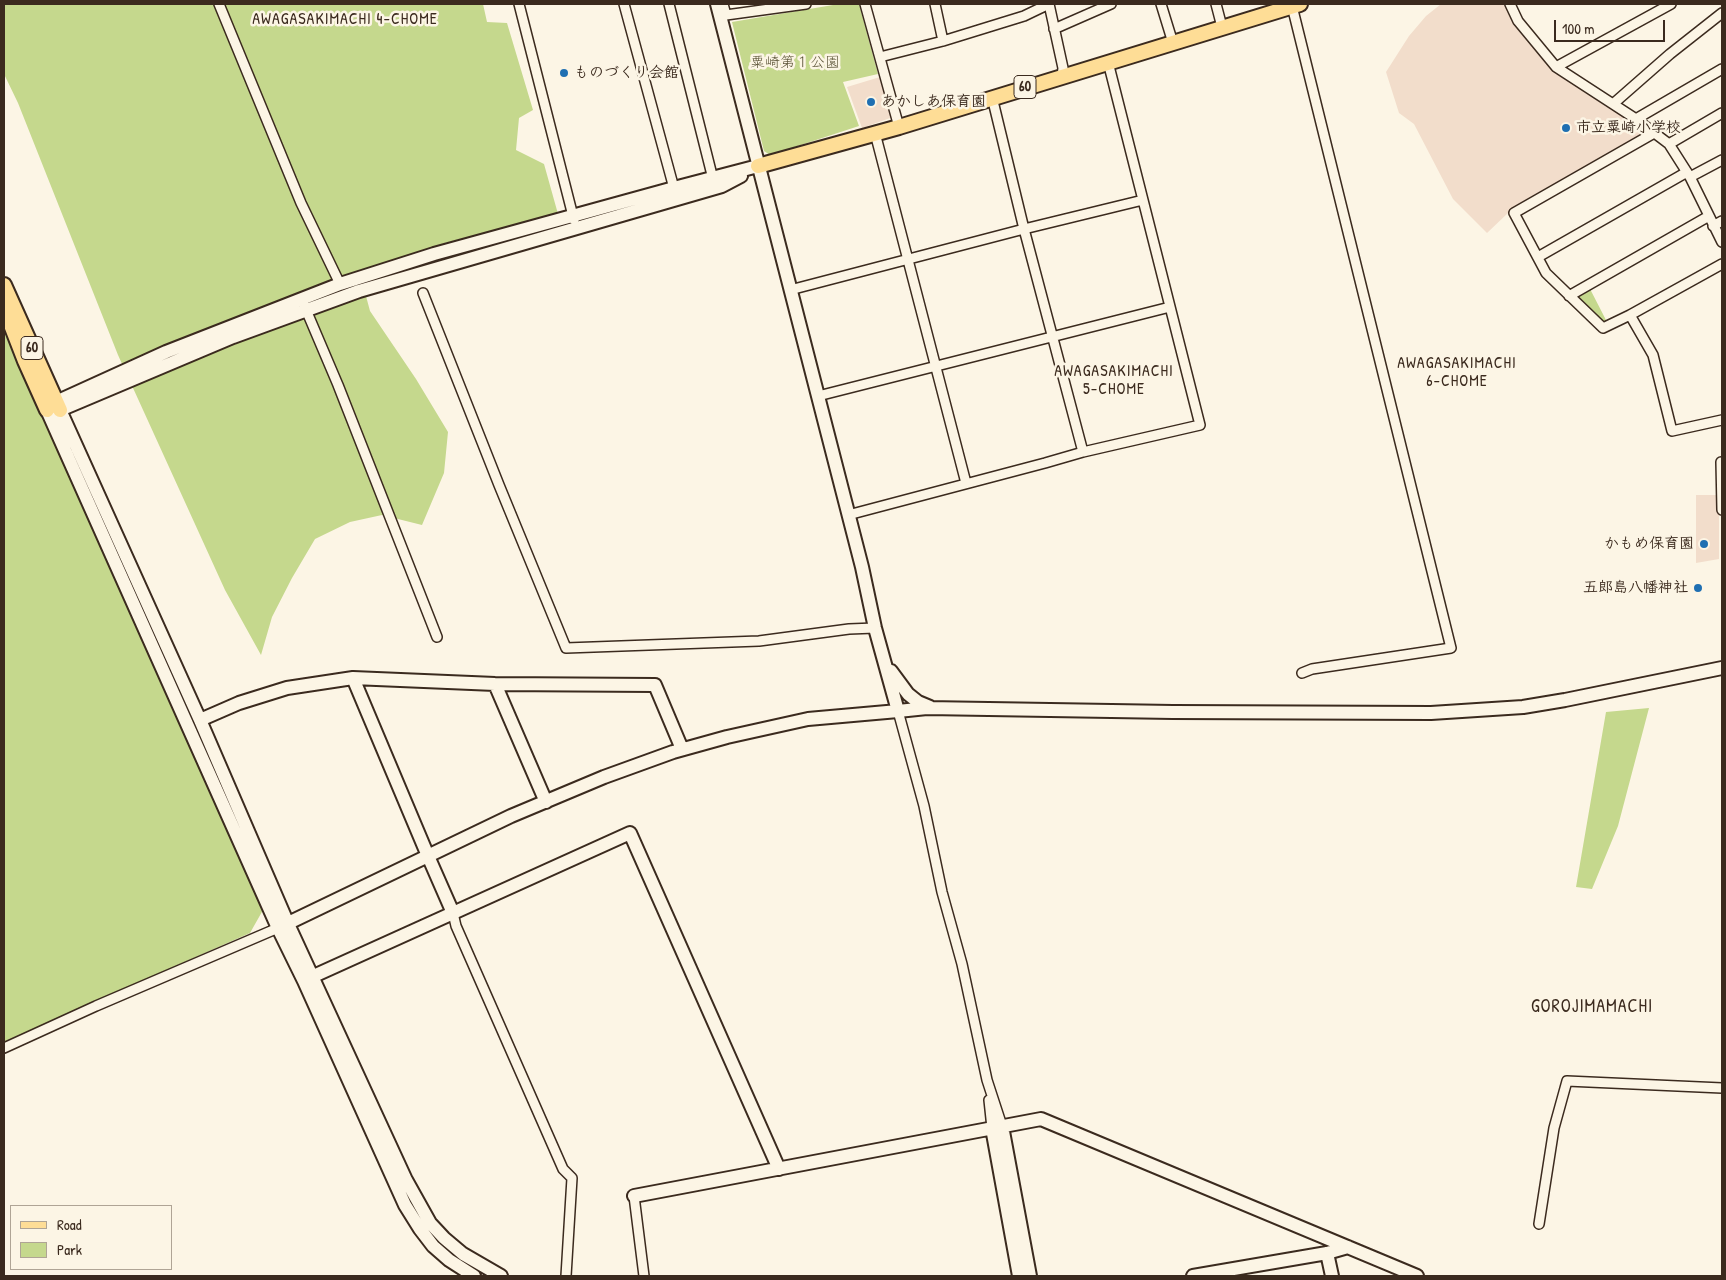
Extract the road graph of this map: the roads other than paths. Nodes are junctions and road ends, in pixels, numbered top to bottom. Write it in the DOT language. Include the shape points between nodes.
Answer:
graph roads {
  1 [pos="219,4"];
  2 [pos="519,4"];
  3 [pos="624,4"];
  4 [pos="670,4"];
  5 [pos="717,4"];
  6 [pos="723,4"];
  7 [pos="806,4"];
  8 [pos="865,4"];
  9 [pos="934,4"];
  10 [pos="1049,4"];
  11 [pos="1111,4"];
  12 [pos="1161,4"];
  13 [pos="1216,4"];
  14 [pos="1510,4"];
  15 [pos="1671,4"];
  16 [pos="1294,5"];
  17 [pos="1722,14"];
  18 [pos="1222,27"];
  19 [pos="1054,29"];
  20 [pos="943,40"];
  21 [pos="1173,43"];
  22 [pos="880,57"];
  23 [pos="1108,62"];
  24 [pos="1556,67"];
  25 [pos="1722,69"];
  26 [pos="1062,76"];
  27 [pos="992,97"];
  28 [pos="1613,104"];
  29 [pos="1722,113"];
  30 [pos="1636,119"];
  31 [pos="899,127"];
  32 [pos="875,133"];
  33 [pos="1654,133"];
  34 [pos="1669,144"];
  35 [pos="1722,160"];
  36 [pos="758,166"];
  37 [pos="1688,175"];
  38 [pos="715,183"];
  39 [pos="675,193"];
  40 [pos="1143,200"];
  41 [pos="1709,216"];
  42 [pos="1722,220"];
  43 [pos="575,222"];
  44 [pos="1713,226"];
  45 [pos="1024,229"];
  46 [pos="1722,242"];
  47 [pos="1538,257"];
  48 [pos="908,260"];
  49 [pos="1722,264"];
  50 [pos="340,284"];
  51 [pos="4,285"];
  52 [pos="790,290"];
  53 [pos="422,292"];
  54 [pos="1569,296"];
  55 [pos="304,304"];
  56 [pos="4,307"];
  57 [pos="1170,307"];
  58 [pos="1630,314"];
  59 [pos="1053,336"];
  60 [pos="936,367"];
  61 [pos="818,396"];
  62 [pos="54,408"];
  63 [pos="1722,420"];
  64 [pos="1083,452"];
  65 [pos="1722,462"];
  66 [pos="966,483"];
  67 [pos="1722,510"];
  68 [pos="848,515"];
  69 [pos="875,628"];
  70 [pos="437,637"];
  71 [pos="887,665"];
  72 [pos="1722,668"];
  73 [pos="1302,673"];
  74 [pos="354,678"];
  75 [pos="495,684"];
  76 [pos="933,708"];
  77 [pos="898,710"];
  78 [pos="200,720"];
  79 [pos="682,750"];
  80 [pos="546,802"];
  81 [pos="428,856"];
  82 [pos="453,913"];
  83 [pos="283,926"];
  84 [pos="309,979"];
  85 [pos="4,1048"];
  86 [pos="1722,1088"];
  87 [pos="997,1127"];
  88 [pos="779,1169"];
  89 [pos="634,1196"];
  90 [pos="1539,1224"];
  91 [pos="1348,1247"];
  92 [pos="1327,1253"];
  93 [pos="474,1276"];
  94 [pos="501,1276"];
  95 [pos="566,1276"];
  96 [pos="644,1276"];
  97 [pos="1019,1276"];
  98 [pos="1030,1276"];
  99 [pos="1193,1276"];
  100 [pos="1332,1276"];
  101 [pos="1417,1276"];
  1 -- 50 [label="street" via="302,204"];
  2 -- 43 [label="street"];
  3 -- 39 [label="street"];
  4 -- 38 [label="street"];
  5 -- 36 [label="street"];
  6 -- 7 [label="street" via="726,15"];
  8 -- 22 [label="street"];
  9 -- 20 [label="street"];
  10 -- 19 [label="street"];
  10 -- 20 [label="street" via="1024,16"];
  11 -- 19 [label="street"];
  12 -- 21 [label="street"];
  13 -- 18 [label="street"];
  14 -- 24 [label="street" via="1518,21"];
  15 -- 24 [label="street"];
  16 -- 18 [label="main road, 60"];
  16 -- 73 [label="street" via="1451,648"];
  17 -- 28 [label="street"];
  18 -- 21 [label="main road, 60"];
  19 -- 26 [label="street"];
  20 -- 22 [label="street"];
  21 -- 23 [label="main road, 60"];
  22 -- 31 [label="street"];
  23 -- 26 [label="main road, 60"];
  23 -- 40 [label="street"];
  24 -- 28 [label="street"];
  25 -- 30 [label="street"];
  26 -- 27 [label="main road, 60"];
  27 -- 31 [label="main road, 60"];
  27 -- 45 [label="street"];
  28 -- 30 [label="street"];
  29 -- 34 [label="street"];
  30 -- 33 [label="street"];
  31 -- 32 [label="main road, 60"];
  32 -- 36 [label="main road, 60"];
  32 -- 48 [label="street"];
  33 -- 34 [label="street"];
  33 -- 47 [label="street" via="1514,213"];
  34 -- 37 [label="street"];
  35 -- 37 [label="street"];
  36 -- 38 [label="street"];
  36 -- 52 [label="street"];
  37 -- 41 [label="street"];
  37 -- 47 [label="street"];
  38 -- 39 [label="street"];
  39 -- 43 [label="street"];
  40 -- 45 [label="street"];
  40 -- 57 [label="street"];
  41 -- 44 [label="street"];
  41 -- 54 [label="street"];
  42 -- 44 [label="street"];
  43 -- 50 [label="street" via="434,254"];
  43 -- 55 [label="street" via="359,291"];
  44 -- 46 [label="street"];
  45 -- 48 [label="street"];
  45 -- 59 [label="street"];
  47 -- 54 [label="street" via="1546,273"];
  48 -- 52 [label="street"];
  48 -- 60 [label="street"];
  49 -- 58 [label="street"];
  50 -- 55 [label="street"];
  51 -- 62 [label="main road, 60"];
  52 -- 61 [label="street"];
  53 -- 69 [label="street" via="566,648 759,641"];
  54 -- 58 [label="street" via="1603,328"];
  55 -- 62 [label="street" via="166,352"];
  55 -- 70 [label="street"];
  56 -- 62 [label="main road, 60"];
  57 -- 59 [label="street"];
  57 -- 64 [label="street" via="1200,425"];
  58 -- 63 [label="street" via="1653,355 1672,431"];
  59 -- 60 [label="street"];
  59 -- 64 [label="street"];
  60 -- 61 [label="street"];
  60 -- 66 [label="street"];
  61 -- 68 [label="street"];
  62 -- 78 [label="street"];
  62 -- 83 [label="street"];
  64 -- 66 [label="street"];
  65 -- 67 [label="street"];
  66 -- 68 [label="street"];
  68 -- 69 [label="street"];
  69 -- 71 [label="street"];
  71 -- 76 [label="street" via="908,694"];
  71 -- 77 [label="street"];
  72 -- 76 [label="street" via="1523,707 1431,713"];
  74 -- 75 [label="street"];
  74 -- 78 [label="street" via="287,688"];
  74 -- 81 [label="street"];
  75 -- 79 [label="street" via="655,685"];
  75 -- 80 [label="street"];
  76 -- 77 [label="street"];
  77 -- 79 [label="street" via="808,720"];
  77 -- 87 [label="street" via="962,964"];
  78 -- 83 [label="street"];
  79 -- 80 [label="street" via="604,777"];
  80 -- 81 [label="street"];
  81 -- 82 [label="street"];
  81 -- 83 [label="street"];
  82 -- 84 [label="street"];
  82 -- 88 [label="street" via="630,833"];
  82 -- 95 [label="street" via="563,1169 572,1178"];
  83 -- 84 [label="street"];
  83 -- 85 [label="street"];
  84 -- 93 [label="street" via="404,1206 433,1246"];
  84 -- 94 [label="street" via="430,1223 463,1254"];
  86 -- 90 [label="street" via="1567,1081 1554,1128"];
  87 -- 88 [label="street"];
  87 -- 91 [label="street" via="1041,1119"];
  87 -- 97 [label="street"];
  87 -- 98 [label="street"];
  88 -- 89 [label="street"];
  89 -- 96 [label="street"];
  91 -- 92 [label="street"];
  91 -- 101 [label="street"];
  92 -- 99 [label="street"];
  92 -- 100 [label="street"];
}
